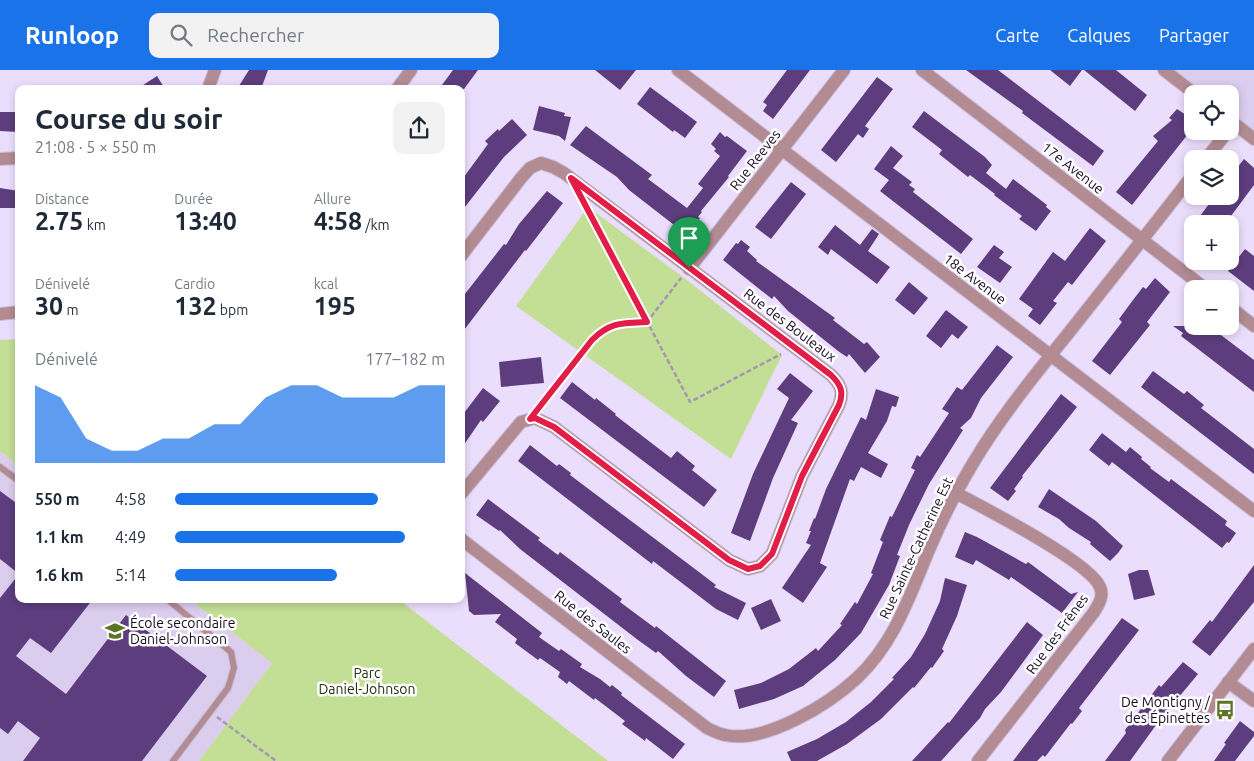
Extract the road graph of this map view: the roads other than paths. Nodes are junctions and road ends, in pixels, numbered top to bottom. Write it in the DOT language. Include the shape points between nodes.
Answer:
graph roads {
  1 [pos="215,70"];
  2 [pos="411,70"];
  3 [pos="678,70"];
  4 [pos="844,70"];
  5 [pos="922,70"];
  6 [pos="1164,70"];
  7 [pos="209,85"];
  8 [pos="399,85"];
  9 [pos="1184,85"];
  10 [pos="1239,131"];
  11 [pos="1254,139"];
  12 [pos="782,150"];
  13 [pos="15,158"];
  14 [pos="0,159"];
  15 [pos="1184,186"];
  16 [pos="1142,240"];
  17 [pos="465,251"];
  18 [pos="689,268"];
  19 [pos="1194,280"];
  20 [pos="15,312"];
  21 [pos="0,314"];
  22 [pos="1239,314"];
  23 [pos="1254,326"];
  24 [pos="1051,356"];
  25 [pos="0,467"];
  26 [pos="15,478"];
  27 [pos="465,489"];
  28 [pos="956,493"];
  29 [pos="1254,512"];
  30 [pos="465,542"];
  31 [pos="172,603"];
  32 [pos="1254,649"];
  33 [pos="1228,682"];
  34 [pos="1254,701"];
  35 [pos="707,728"];
  36 [pos="173,761"];
  37 [pos="978,761"];
  38 [pos="1168,761"];
  1 -- 7 [label="street"];
  2 -- 8 [label="street"];
  3 -- 12 [label="street, 18e Avenue"];
  4 -- 12 [label="street, Rue Reeves"];
  5 -- 16 [label="street, 17e Avenue"];
  6 -- 9 [label="street"];
  10 -- 11 [label="street"];
  12 -- 18 [label="street, Rue Reeves"];
  12 -- 24 [label="street, 18e Avenue"];
  13 -- 14 [label="street"];
  15 -- 16 [label="street, Rue Sainte-Catherine Est"];
  16 -- 19 [label="street, 17e Avenue"];
  16 -- 24 [label="street, Rue Sainte-Catherine Est"];
  17 -- 18 [label="street, Rue des Bouleaux" via="521,178 530,168 541,163 564,173"];
  18 -- 27 [label="street, Rue des Bouleaux" via="838,382 842,390 842,397 802,476 772,554 760,566 748,569 729,560 554,427 535,418 521,422"];
  20 -- 21 [label="street"];
  22 -- 23 [label="street"];
  24 -- 28 [label="street, Rue Sainte-Catherine Est" via="983,446"];
  24 -- 29 [label="street, 18e Avenue"];
  25 -- 26 [label="lane"];
  28 -- 35 [label="street, Rue Sainte-Catherine Est" via="902,616 887,644 857,678 824,704 786,725 750,736 726,736"];
  28 -- 37 [label="street, Rue des Frênes" via="1073,561 1100,586 1102,596 1094,612"];
  30 -- 35 [label="street, Rue des Saules"];
  31 -- 36 [label="lane" via="231,652 234,668 228,688"];
  32 -- 33 [label="street"];
  33 -- 34 [label="street"];
  33 -- 38 [label="street"];
}
